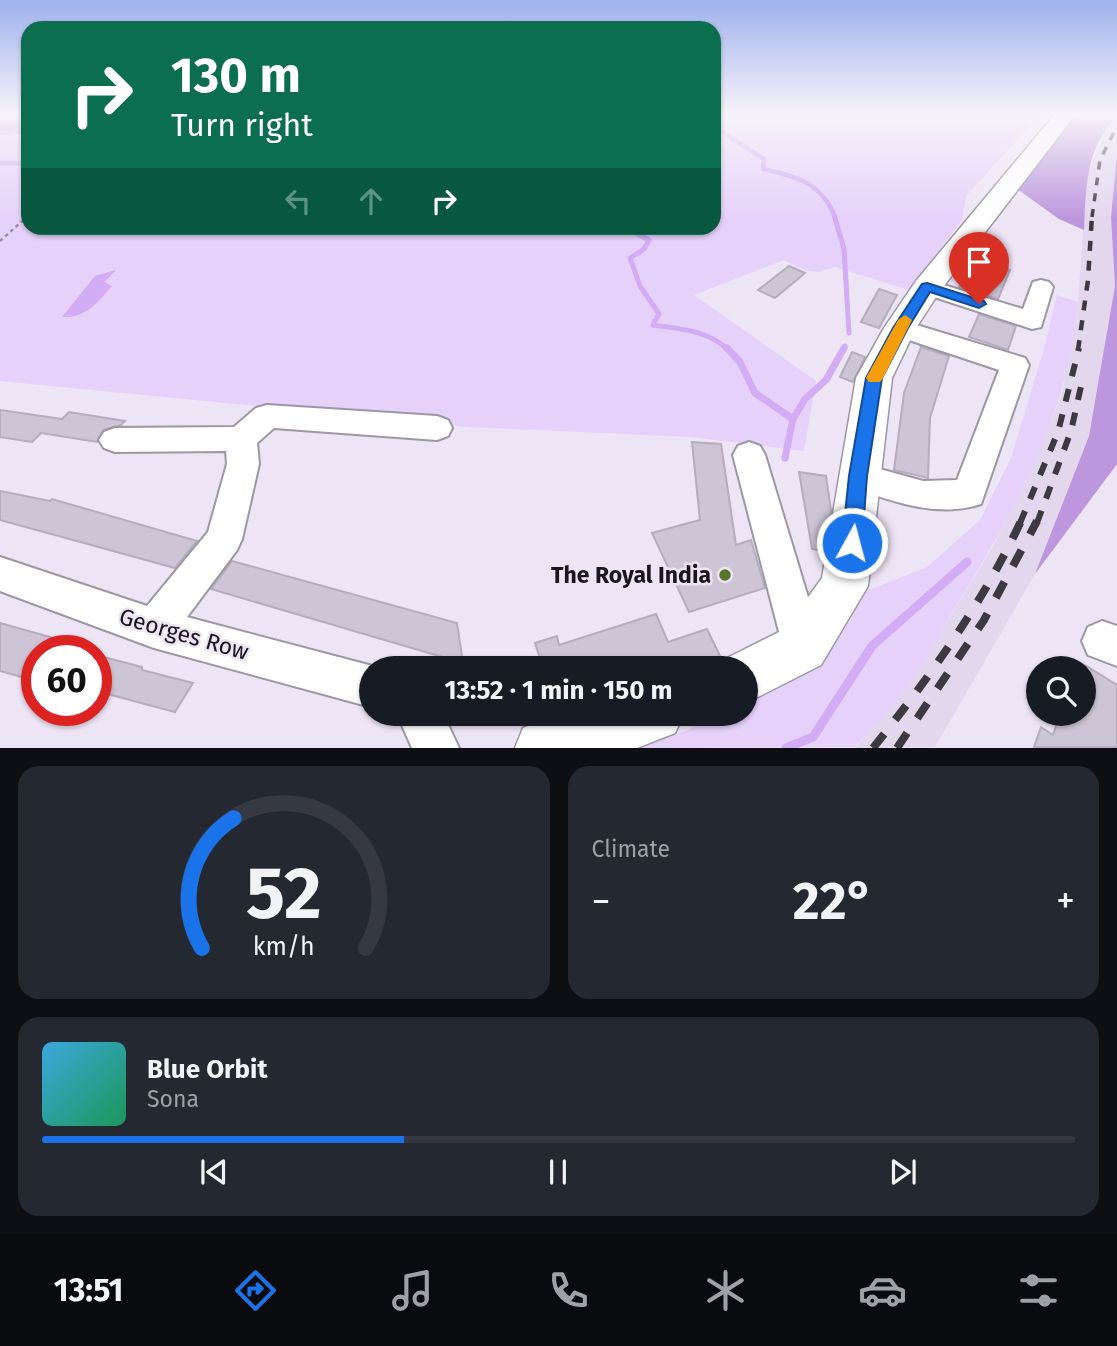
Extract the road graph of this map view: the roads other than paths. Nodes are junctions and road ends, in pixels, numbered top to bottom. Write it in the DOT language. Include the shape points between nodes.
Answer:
graph roads {
  1 [pos="1038,149"];
  2 [pos="927,287"];
  3 [pos="1041,287"];
  4 [pos="900,328"];
  5 [pos="437,428"];
  6 [pos="241,439"];
  7 [pos="115,440"];
  8 [pos="749,455"];
  9 [pos="858,476"];
  10 [pos="0,574"];
  11 [pos="154,628"];
  12 [pos="803,646"];
  13 [pos="758,670"];
  14 [pos="359,683"];
  15 [pos="425,726"];
  16 [pos="615,726"];
  17 [pos="436,747"];
  18 [pos="543,747"];
  1 -- 2 [label="main road"];
  2 -- 3 [label="street" via="1032,321"];
  2 -- 4 [label="main road"];
  4 -- 9 [label="main road" via="874,378"];
  4 -- 9 [label="street" via="1015,365 969,494 923,495"];
  5 -- 6 [label="street" via="267,416"];
  6 -- 7 [label="street"];
  6 -- 11 [label="street" via="243,464 224,539"];
  8 -- 12 [label="street"];
  9 -- 12 [label="main road" via="856,521 844,586"];
  10 -- 11 [label="street, Georges Row"];
  11 -- 14 [label="street, Georges Row"];
  12 -- 13 [label="main road"];
  15 -- 17 [label="street"];
  16 -- 18 [label="main road"];
}
